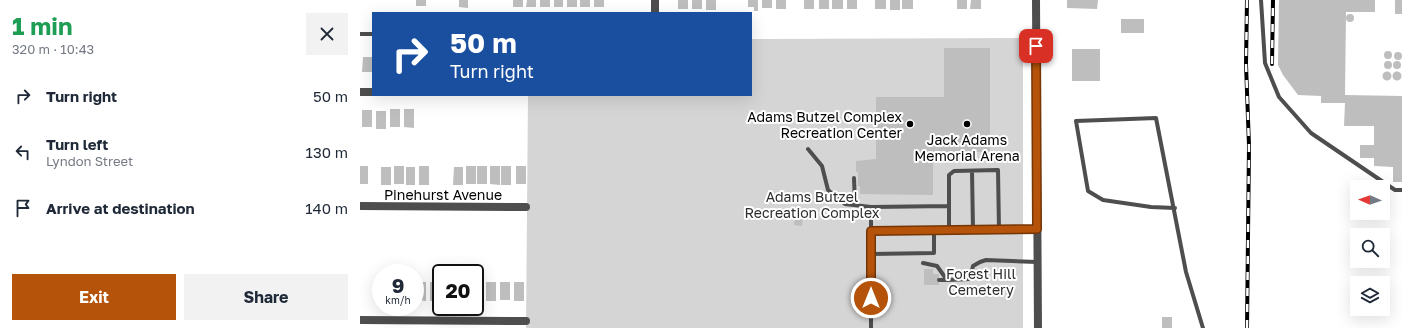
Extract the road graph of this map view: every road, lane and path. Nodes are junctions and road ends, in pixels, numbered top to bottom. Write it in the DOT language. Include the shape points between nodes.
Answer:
graph roads {
  1 [pos="655,0"];
  2 [pos="1036,0"];
  3 [pos="1261,0"];
  4 [pos="655,12"];
  5 [pos="360,34"];
  6 [pos="372,34"];
  7 [pos="360,92"];
  8 [pos="372,92"];
  9 [pos="808,149"];
  10 [pos="972,170"];
  11 [pos="854,178"];
  12 [pos="1402,190"];
  13 [pos="854,205"];
  14 [pos="360,206"];
  15 [pos="949,206"];
  16 [pos="526,207"];
  17 [pos="871,207"];
  18 [pos="1175,208"];
  19 [pos="1037,229"];
  20 [pos="934,230"];
  21 [pos="949,230"];
  22 [pos="973,230"];
  23 [pos="999,230"];
  24 [pos="871,231"];
  25 [pos="871,254"];
  26 [pos="1037,262"];
  27 [pos="923,263"];
  28 [pos="939,280"];
  29 [pos="947,280"];
  30 [pos="360,320"];
  31 [pos="526,321"];
  32 [pos="871,328"];
  33 [pos="1038,328"];
  34 [pos="1203,328"];
  1 -- 4 [label="street"];
  2 -- 19 [label="street"];
  3 -- 12 [label="lane" via="1265,63 1278,97 1312,133 1394,190"];
  5 -- 6 [label="lane"];
  7 -- 8 [label="street"];
  9 -- 13 [label="lane" via="822,166 828,190 845,204"];
  10 -- 15 [label="lane" via="954,171 949,175"];
  10 -- 22 [label="lane"];
  10 -- 23 [label="lane" via="998,170"];
  11 -- 13 [label="lane"];
  13 -- 17 [label="lane"];
  14 -- 16 [label="street, Pinehurst Avenue"];
  15 -- 17 [label="lane"];
  15 -- 21 [label="lane"];
  17 -- 24 [label="lane"];
  18 -- 18 [label="lane" via="1156,118 1076,121 1088,191 1103,200"];
  18 -- 34 [label="lane" via="1186,272"];
  19 -- 23 [label="lane"];
  19 -- 26 [label="street"];
  20 -- 21 [label="lane"];
  20 -- 24 [label="lane"];
  20 -- 25 [label="lane" via="934,253"];
  21 -- 22 [label="lane"];
  22 -- 23 [label="lane"];
  24 -- 25 [label="lane"];
  25 -- 32 [label="lane"];
  26 -- 29 [label="lane" via="986,260 973,266 970,280"];
  26 -- 33 [label="street"];
  27 -- 29 [label="lane" via="936,266"];
  28 -- 29 [label="lane"];
  30 -- 31 [label="street"];
}
